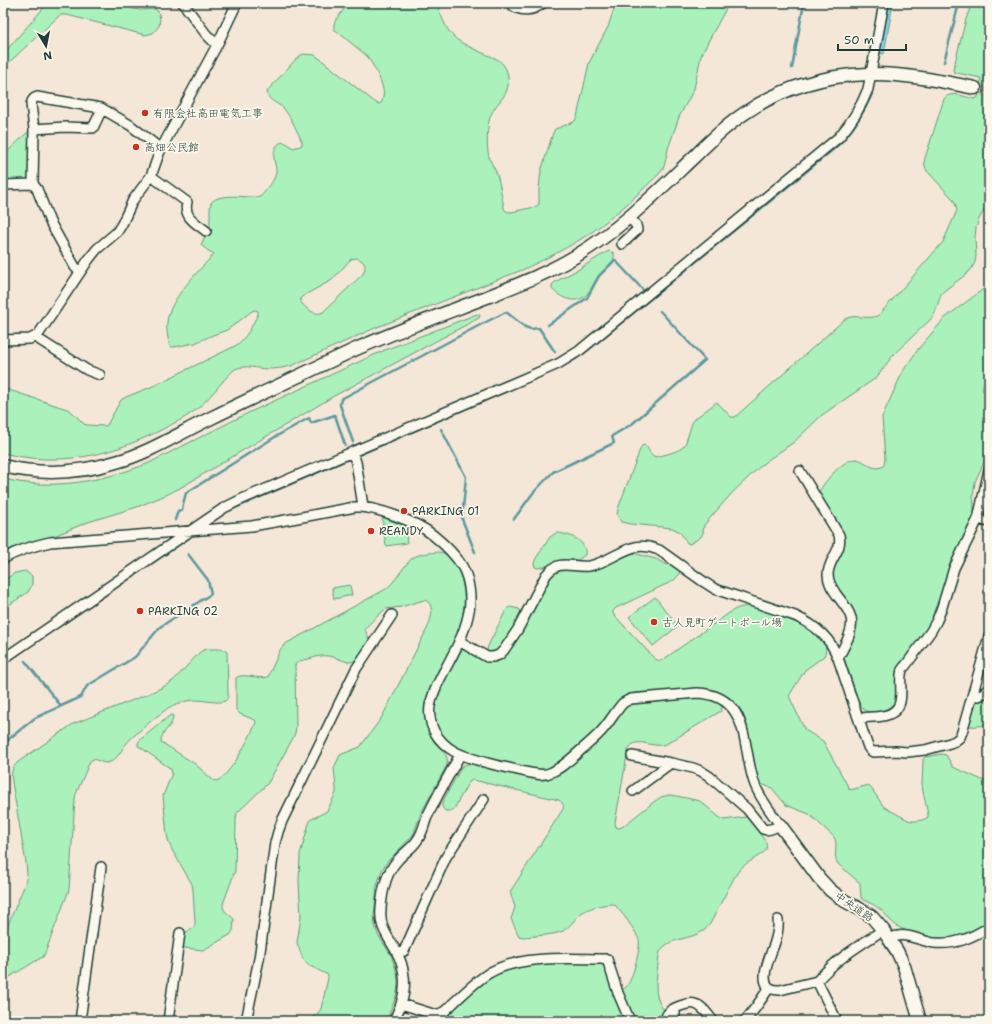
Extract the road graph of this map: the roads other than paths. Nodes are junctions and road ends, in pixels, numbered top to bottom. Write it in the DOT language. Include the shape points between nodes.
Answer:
graph roads {
  1 [pos="183,3"];
  2 [pos="237,3"];
  3 [pos="510,3"];
  4 [pos="542,3"];
  5 [pos="884,3"];
  6 [pos="217,45"];
  7 [pos="871,74"];
  8 [pos="976,88"];
  9 [pos="102,109"];
  10 [pos="34,129"];
  11 [pos="161,149"];
  12 [pos="151,176"];
  13 [pos="33,184"];
  14 [pos="3,185"];
  15 [pos="630,218"];
  16 [pos="206,231"];
  17 [pos="622,244"];
  18 [pos="80,272"];
  19 [pos="35,338"];
  20 [pos="3,340"];
  21 [pos="100,375"];
  22 [pos="352,452"];
  23 [pos="3,466"];
  24 [pos="989,470"];
  25 [pos="800,471"];
  26 [pos="362,506"];
  27 [pos="978,519"];
  28 [pos="989,522"];
  29 [pos="189,531"];
  30 [pos="3,559"];
  31 [pos="392,615"];
  32 [pos="989,636"];
  33 [pos="459,641"];
  34 [pos="838,658"];
  35 [pos="3,659"];
  36 [pos="989,689"];
  37 [pos="973,694"];
  38 [pos="859,719"];
  39 [pos="460,755"];
  40 [pos="632,756"];
  41 [pos="671,763"];
  42 [pos="633,791"];
  43 [pos="484,799"];
  44 [pos="780,825"];
  45 [pos="101,867"];
  46 [pos="778,920"];
  47 [pos="989,927"];
  48 [pos="180,933"];
  49 [pos="886,935"];
  50 [pos="397,954"];
  51 [pos="818,981"];
  52 [pos="769,988"];
  53 [pos="401,1004"];
  54 [pos="675,1009"];
  55 [pos="80,1021"];
  56 [pos="168,1021"];
  57 [pos="246,1021"];
  58 [pos="394,1021"];
  59 [pos="630,1021"];
  60 [pos="665,1021"];
  61 [pos="675,1021"];
  62 [pos="713,1021"];
  63 [pos="745,1021"];
  64 [pos="837,1021"];
  65 [pos="920,1021"];
  1 -- 6 [label="street"];
  2 -- 6 [label="street"];
  3 -- 4 [label="street" via="518,8 532,10"];
  5 -- 7 [label="street"];
  6 -- 11 [label="street"];
  7 -- 8 [label="street" via="924,79"];
  7 -- 15 [label="street" via="816,81 762,102 705,146"];
  7 -- 22 [label="street" via="859,110 839,137 579,351 558,364"];
  9 -- 10 [label="street" via="93,128"];
  9 -- 10 [label="street" via="37,97 31,101"];
  9 -- 11 [label="street" via="130,125"];
  10 -- 13 [label="street"];
  11 -- 12 [label="street"];
  12 -- 16 [label="street" via="187,202 188,216"];
  12 -- 18 [label="street" via="133,200 117,232 97,249"];
  13 -- 14 [label="street"];
  13 -- 18 [label="street" via="53,227"];
  15 -- 17 [label="street" via="636,225 636,230"];
  15 -- 23 [label="street" via="595,245 550,270 350,352 130,458 70,471 24,470"];
  18 -- 19 [label="street"];
  19 -- 20 [label="street"];
  19 -- 21 [label="street" via="87,370"];
  22 -- 26 [label="street" via="356,462"];
  22 -- 29 [label="street" via="240,500"];
  24 -- 27 [label="street"];
  25 -- 34 [label="street" via="839,535 840,546 830,565 828,577 832,588 850,614 852,623"];
  26 -- 29 [label="street" via="252,526"];
  26 -- 33 [label="street" via="417,525 442,543 462,566 467,579 470,603"];
  27 -- 28 [label="street"];
  27 -- 38 [label="street" via="954,568 937,620 902,670 898,707 888,715"];
  29 -- 30 [label="street" via="50,542 26,548"];
  29 -- 35 [label="street"];
  31 -- 57 [label="street" via="356,669 278,832 260,959"];
  32 -- 37 [label="street"];
  33 -- 34 [label="street" via="487,657 499,654 518,629 550,570 563,564 596,564 626,550 642,546 659,550 715,588 807,622 827,638"];
  33 -- 39 [label="street" via="434,691 430,703 430,716 432,728 439,739"];
  34 -- 38 [label="street"];
  36 -- 37 [label="street" via="979,696"];
  37 -- 38 [label="street" via="960,737 950,743 925,750 873,752 868,747"];
  39 -- 44 [label="street" via="527,772 550,773 561,768 589,743 604,729 622,704 631,699 707,694 725,701 738,715 756,786"];
  39 -- 50 [label="street" via="419,838 392,866 386,880 380,916 384,932"];
  40 -- 41 [label="street"];
  41 -- 42 [label="street"];
  41 -- 44 [label="street" via="693,768 709,776 747,809 763,829 770,830"];
  43 -- 50 [label="street" via="446,857 404,951"];
  44 -- 49 [label="street, 中央道路" via="827,887 872,917"];
  45 -- 55 [label="street"];
  46 -- 52 [label="street" via="777,935 764,974"];
  47 -- 49 [label="street" via="971,937 952,943 932,943 908,936"];
  48 -- 56 [label="street"];
  49 -- 51 [label="street" via="834,963"];
  49 -- 65 [label="street, 中央道路" via="901,958"];
  50 -- 53 [label="street" via="404,972"];
  51 -- 52 [label="street" via="780,990"];
  51 -- 64 [label="street"];
  52 -- 63 [label="street"];
  53 -- 58 [label="street"];
  53 -- 59 [label="street" via="439,1014 484,977 510,964 555,959 607,959"];
  54 -- 60 [label="street" via="669,1011"];
  54 -- 61 [label="street"];
  54 -- 62 [label="street" via="694,1004 704,1010"];
}
